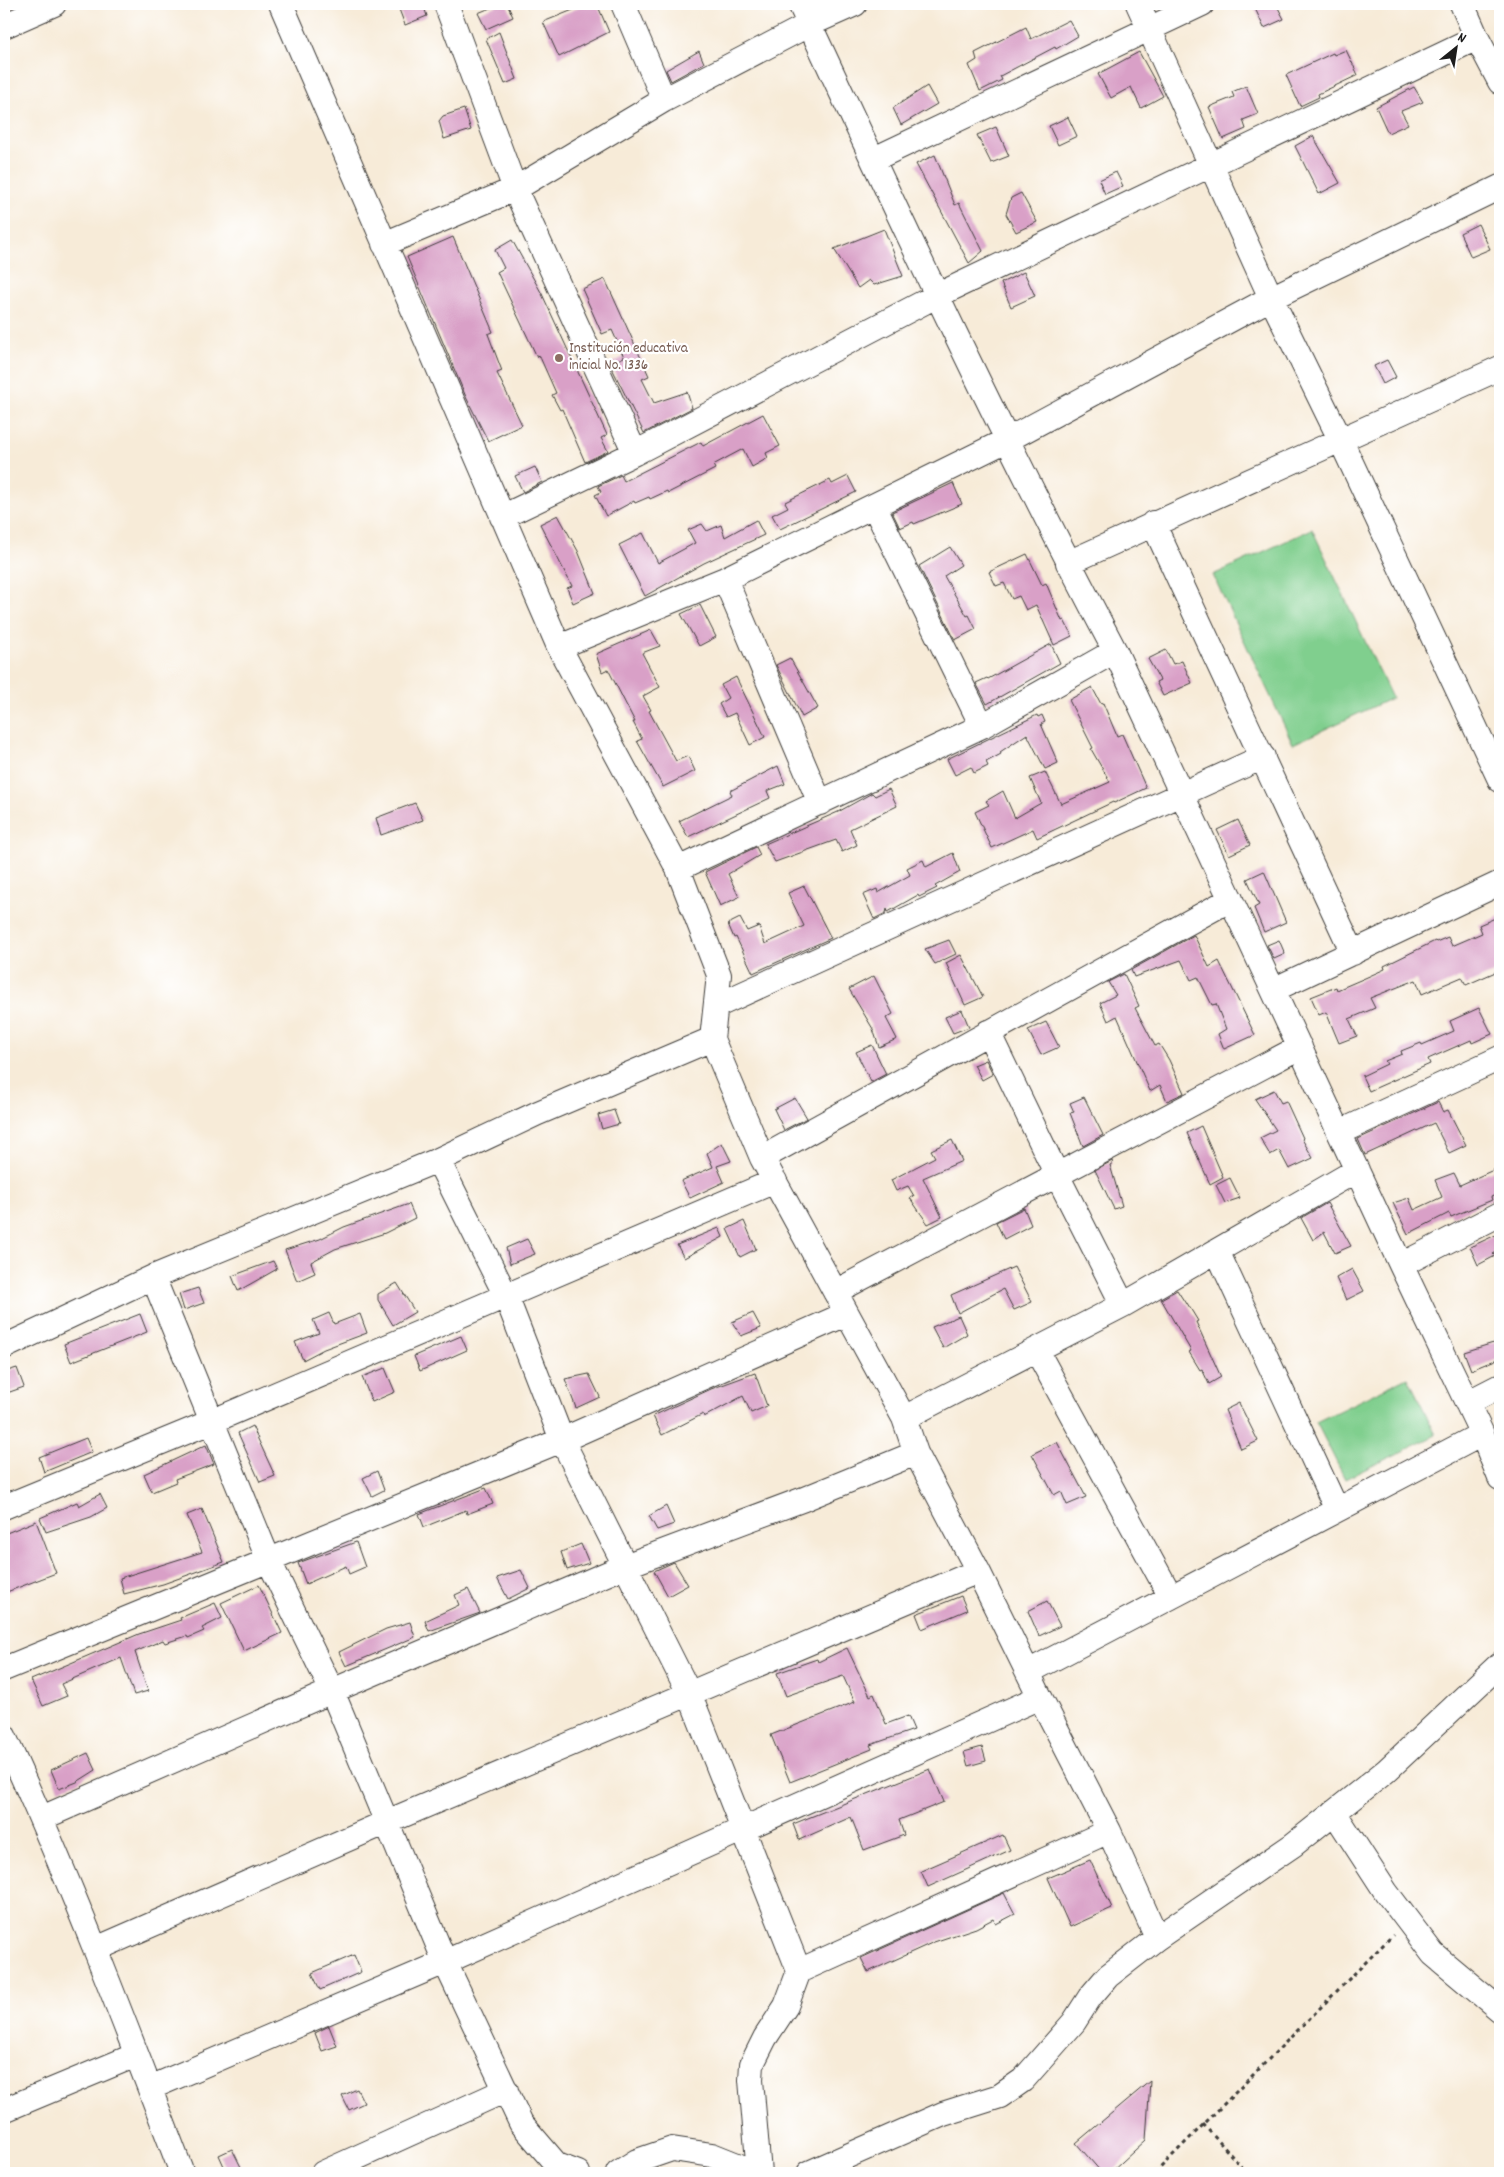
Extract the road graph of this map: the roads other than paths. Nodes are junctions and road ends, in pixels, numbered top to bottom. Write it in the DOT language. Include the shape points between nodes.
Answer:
graph roads {
  1 [pos="54,4"];
  2 [pos="280,4"];
  3 [pos="446,4"];
  4 [pos="623,4"];
  5 [pos="855,4"];
  6 [pos="1138,4"];
  7 [pos="1202,4"];
  8 [pos="1462,4"];
  9 [pos="805,14"];
  10 [pos="4,26"];
  11 [pos="1149,29"];
  12 [pos="1477,38"];
  13 [pos="1500,82"];
  14 [pos="664,100"];
  15 [pos="874,159"];
  16 [pos="1210,166"];
  17 [pos="1500,187"];
  18 [pos="515,189"];
  19 [pos="384,244"];
  20 [pos="936,296"];
  21 [pos="1270,298"];
  22 [pos="1500,368"];
  23 [pos="1340,439"];
  24 [pos="1007,440"];
  25 [pos="636,453"];
  26 [pos="874,506"];
  27 [pos="502,517"];
  28 [pos="1153,523"];
  29 [pos="1068,563"];
  30 [pos="725,579"];
  31 [pos="559,647"];
  32 [pos="1115,651"];
  33 [pos="982,726"];
  34 [pos="1263,756"];
  35 [pos="1500,780"];
  36 [pos="1182,795"];
  37 [pos="820,803"];
  38 [pos="678,869"];
  39 [pos="1500,883"];
  40 [pos="1230,899"];
  41 [pos="1353,953"];
  42 [pos="1273,990"];
  43 [pos="716,1006"];
  44 [pos="988,1032"];
  45 [pos="712,1039"];
  46 [pos="1300,1047"];
  47 [pos="1500,1058"];
  48 [pos="1340,1132"];
  49 [pos="762,1158"];
  50 [pos="438,1160"];
  51 [pos="1357,1170"];
  52 [pos="1057,1176"];
  53 [pos="775,1181"];
  54 [pos="1500,1214"];
  55 [pos="1217,1251"];
  56 [pos="1401,1265"];
  57 [pos="153,1277"];
  58 [pos="835,1292"];
  59 [pos="506,1296"];
  60 [pos="1123,1305"];
  61 [pos="846,1314"];
  62 [pos="4,1346"];
  63 [pos="1037,1351"];
  64 [pos="1500,1386"];
  65 [pos="1467,1403"];
  66 [pos="904,1418"];
  67 [pos="213,1421"];
  68 [pos="1482,1434"];
  69 [pos="562,1440"];
  70 [pos="916,1453"];
  71 [pos="1500,1478"];
  72 [pos="4,1507"];
  73 [pos="1337,1510"];
  74 [pos="269,1561"];
  75 [pos="625,1566"];
  76 [pos="978,1571"];
  77 [pos="1171,1597"];
  78 [pos="1500,1664"];
  79 [pos="4,1668"];
  80 [pos="1028,1672"];
  81 [pos="332,1691"];
  82 [pos="690,1695"];
  83 [pos="1040,1697"];
  84 [pos="4,1736"];
  85 [pos="1334,1812"];
  86 [pos="42,1818"];
  87 [pos="387,1822"];
  88 [pos="744,1828"];
  89 [pos="1109,1831"];
  90 [pos="1158,1938"];
  91 [pos="96,1949"];
  92 [pos="445,1962"];
  93 [pos="799,1971"];
  94 [pos="1500,2010"];
  95 [pos="136,2054"];
  96 [pos="150,2088"];
  97 [pos="506,2090"];
  98 [pos="4,2110"];
  99 [pos="182,2173"];
  100 [pos="322,2173"];
  101 [pos="578,2173"];
  102 [pos="618,2173"];
  103 [pos="758,2173"];
  104 [pos="809,2173"];
  1 -- 10 [label="street"];
  2 -- 19 [label="street"];
  3 -- 18 [label="street"];
  4 -- 14 [label="street"];
  5 -- 9 [label="street"];
  6 -- 11 [label="street"];
  7 -- 11 [label="street"];
  8 -- 12 [label="street"];
  9 -- 14 [label="street"];
  9 -- 15 [label="street"];
  11 -- 15 [label="street"];
  11 -- 16 [label="street"];
  12 -- 13 [label="street"];
  12 -- 16 [label="street"];
  14 -- 18 [label="street"];
  15 -- 20 [label="street"];
  16 -- 20 [label="street"];
  16 -- 21 [label="street"];
  17 -- 21 [label="street"];
  18 -- 19 [label="street"];
  18 -- 25 [label="street"];
  19 -- 27 [label="street"];
  20 -- 24 [label="street"];
  20 -- 25 [label="street"];
  21 -- 23 [label="street"];
  21 -- 24 [label="street"];
  22 -- 23 [label="street"];
  23 -- 28 [label="street"];
  23 -- 35 [label="street"];
  24 -- 26 [label="street"];
  24 -- 29 [label="street"];
  25 -- 27 [label="street"];
  26 -- 30 [label="street"];
  26 -- 33 [label="street"];
  27 -- 31 [label="street"];
  28 -- 29 [label="street"];
  28 -- 34 [label="street"];
  29 -- 32 [label="street"];
  30 -- 31 [label="street"];
  30 -- 37 [label="street"];
  31 -- 38 [label="street"];
  32 -- 33 [label="street"];
  32 -- 36 [label="street"];
  33 -- 37 [label="street"];
  34 -- 36 [label="street"];
  34 -- 41 [label="street"];
  36 -- 40 [label="street"];
  36 -- 43 [label="street"];
  37 -- 38 [label="street"];
  38 -- 43 [label="street" via="719,975"];
  39 -- 41 [label="street"];
  40 -- 42 [label="street"];
  40 -- 44 [label="street"];
  41 -- 42 [label="street"];
  42 -- 46 [label="street"];
  43 -- 45 [label="street"];
  44 -- 49 [label="street"];
  44 -- 52 [label="street"];
  45 -- 49 [label="street"];
  45 -- 50 [label="street" via="538,1113"];
  46 -- 48 [label="street"];
  46 -- 52 [label="street"];
  47 -- 48 [label="street"];
  48 -- 51 [label="street"];
  49 -- 53 [label="street"];
  50 -- 57 [label="street"];
  50 -- 59 [label="street"];
  51 -- 55 [label="street"];
  51 -- 56 [label="street"];
  52 -- 58 [label="street"];
  52 -- 60 [label="street"];
  53 -- 58 [label="street"];
  53 -- 59 [label="street"];
  54 -- 56 [label="street"];
  55 -- 60 [label="street"];
  55 -- 73 [label="street"];
  56 -- 65 [label="street"];
  57 -- 62 [label="street"];
  57 -- 67 [label="street"];
  58 -- 61 [label="street"];
  59 -- 67 [label="street"];
  59 -- 69 [label="street"];
  60 -- 63 [label="street"];
  61 -- 66 [label="street"];
  61 -- 69 [label="street"];
  63 -- 66 [label="street"];
  63 -- 77 [label="street"];
  64 -- 65 [label="street"];
  65 -- 68 [label="street"];
  66 -- 70 [label="street"];
  67 -- 72 [label="street"];
  67 -- 74 [label="street"];
  68 -- 71 [label="street"];
  68 -- 73 [label="street"];
  69 -- 74 [label="street"];
  69 -- 75 [label="street"];
  70 -- 75 [label="street"];
  70 -- 76 [label="street"];
  73 -- 77 [label="street"];
  74 -- 79 [label="street"];
  74 -- 81 [label="street"];
  75 -- 81 [label="street"];
  75 -- 82 [label="street"];
  76 -- 80 [label="street"];
  76 -- 82 [label="street"];
  77 -- 80 [label="street"];
  78 -- 85 [label="street" via="1386,1771"];
  80 -- 83 [label="street"];
  81 -- 86 [label="street"];
  81 -- 87 [label="street"];
  82 -- 87 [label="street"];
  82 -- 88 [label="street"];
  83 -- 88 [label="street"];
  83 -- 89 [label="street"];
  84 -- 86 [label="street"];
  85 -- 90 [label="street" via="1293,1845"];
  85 -- 94 [label="street" via="1386,1892 1433,1954"];
  86 -- 91 [label="street"];
  87 -- 91 [label="street"];
  87 -- 92 [label="street"];
  88 -- 92 [label="street"];
  88 -- 93 [label="street"];
  89 -- 90 [label="street"];
  89 -- 93 [label="street"];
  90 -- 104 [label="street" via="1108,1976 1074,2022 1023,2080 1000,2096 943,2114"];
  91 -- 95 [label="street"];
  92 -- 96 [label="street"];
  92 -- 97 [label="street"];
  93 -- 103 [label="street" via="786,2006 752,2064"];
  95 -- 96 [label="street"];
  95 -- 98 [label="street"];
  96 -- 99 [label="street"];
  97 -- 100 [label="street"];
  97 -- 101 [label="street" via="521,2123 536,2142 557,2165"];
  102 -- 103 [label="street" via="637,2161 672,2149 712,2155"];
}
